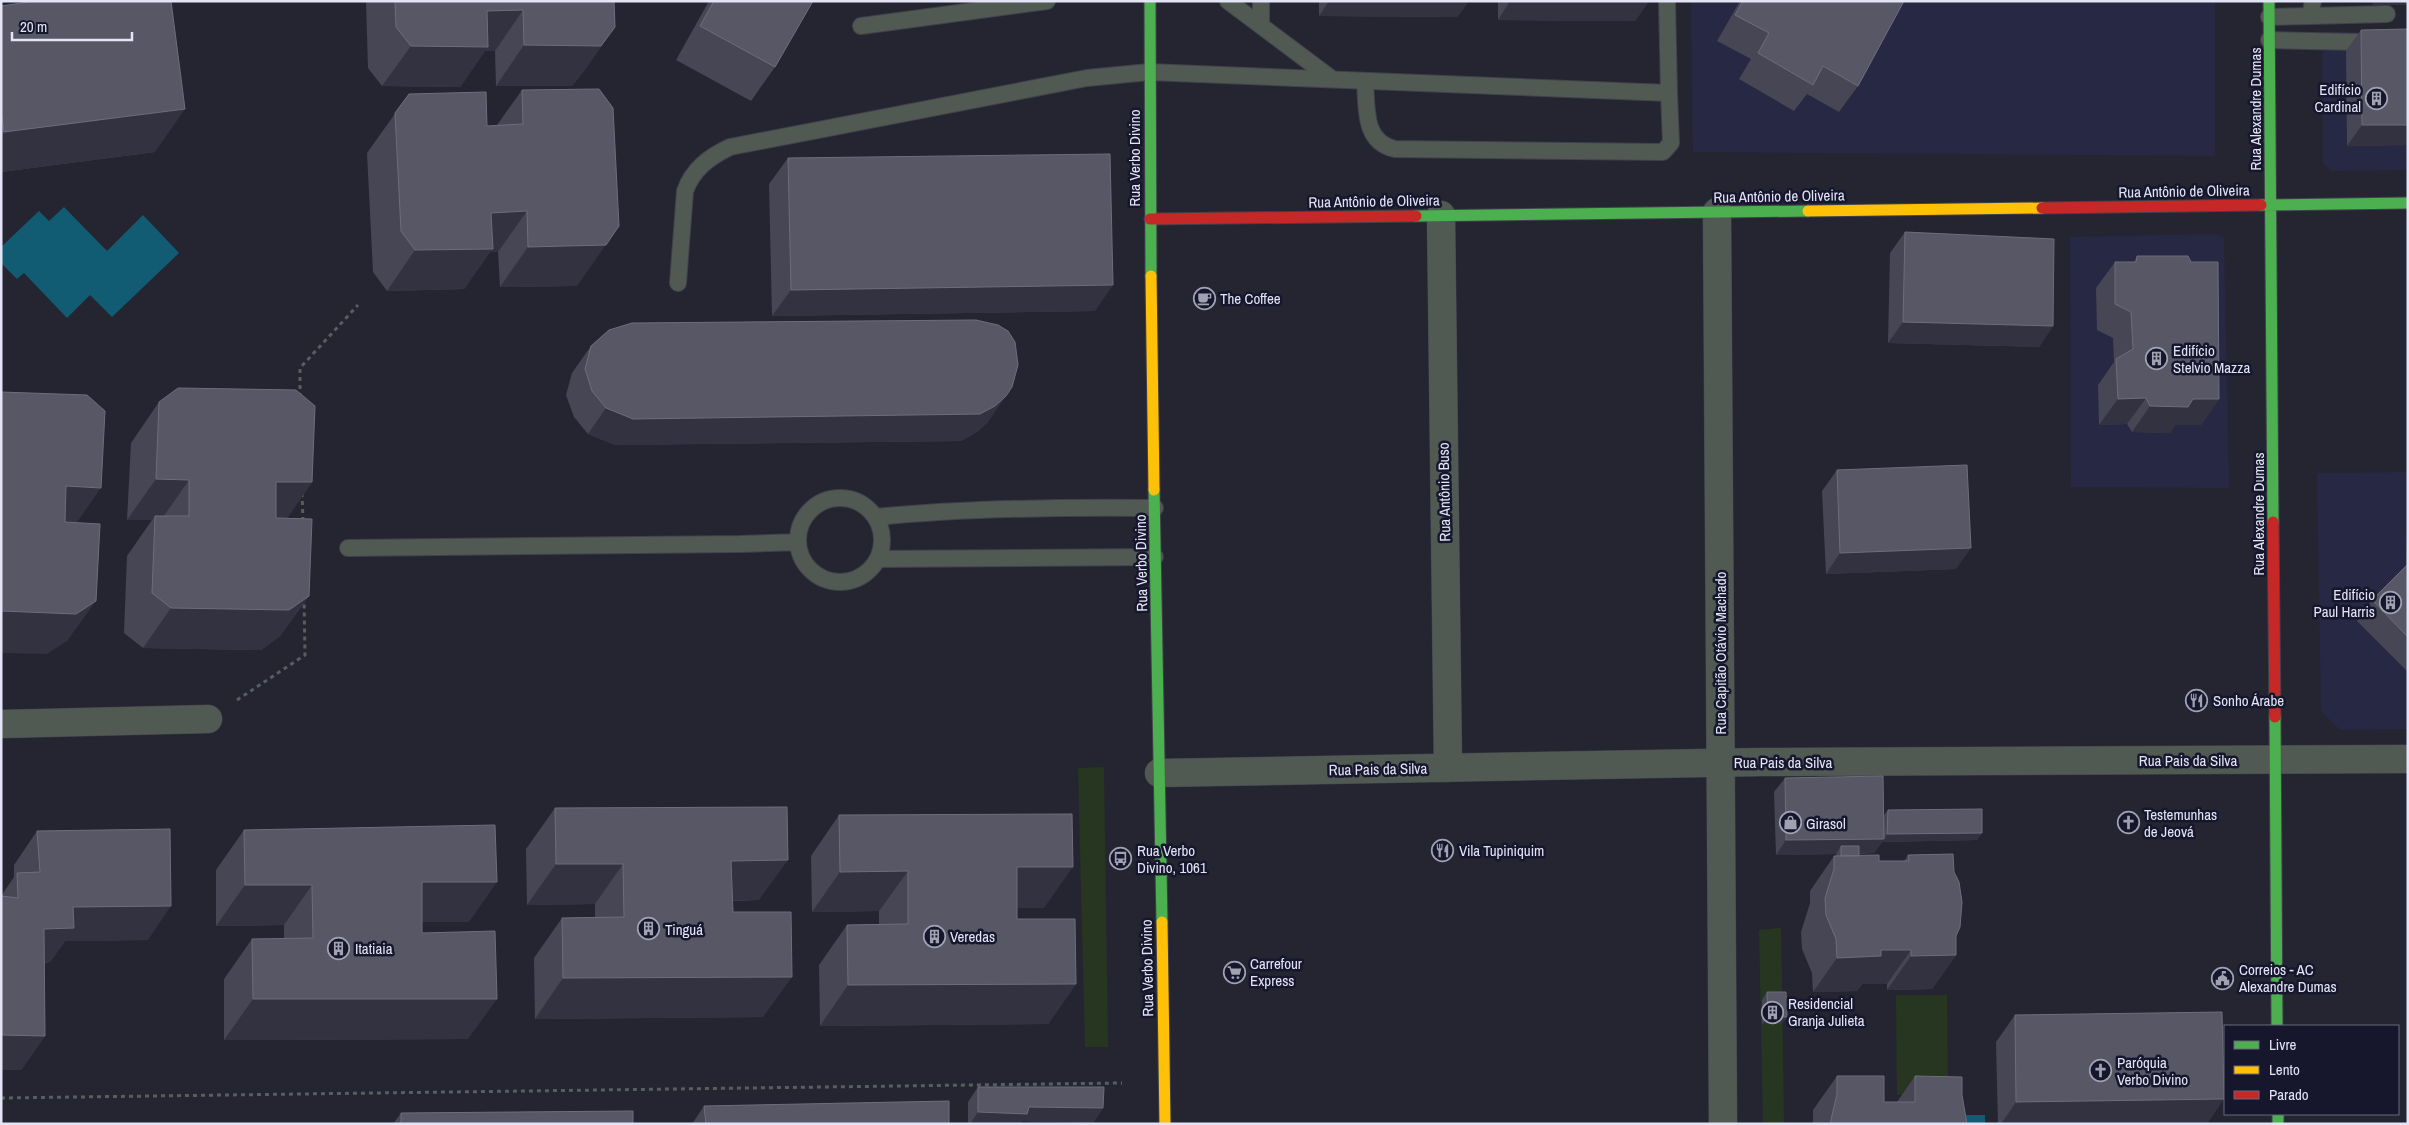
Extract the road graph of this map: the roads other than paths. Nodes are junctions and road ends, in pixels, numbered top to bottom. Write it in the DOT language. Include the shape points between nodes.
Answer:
graph roads {
  1 [pos="1047,1"];
  2 [pos="1150,1"];
  3 [pos="1228,1"];
  4 [pos="1261,1"];
  5 [pos="1667,1"];
  6 [pos="2269,9"];
  7 [pos="2312,9"];
  8 [pos="2387,14"];
  9 [pos="1261,25"];
  10 [pos="861,26"];
  11 [pos="2269,40"];
  12 [pos="2358,42"];
  13 [pos="1149,72"];
  14 [pos="1332,79"];
  15 [pos="1365,81"];
  16 [pos="1669,93"];
  17 [pos="2408,203"];
  18 [pos="2271,205"];
  19 [pos="1717,212"];
  20 [pos="1441,215"];
  21 [pos="1150,219"];
  22 [pos="678,283"];
  23 [pos="1155,508"];
  24 [pos="876,517"];
  25 [pos="798,542"];
  26 [pos="348,548"];
  27 [pos="1155,557"];
  28 [pos="878,559"];
  29 [pos="208,719"];
  30 [pos="1,724"];
  31 [pos="2408,759"];
  32 [pos="2274,760"];
  33 [pos="1721,763"];
  34 [pos="1448,768"];
  35 [pos="1159,773"];
  36 [pos="2277,1025"];
  37 [pos="1165,1124"];
  38 [pos="1723,1124"];
  1 -- 10 [label="lane"];
  2 -- 13 [label="street, Rua Verbo Divino"];
  3 -- 9 [label="lane"];
  4 -- 9 [label="lane"];
  5 -- 16 [label="lane"];
  6 -- 7 [label="lane"];
  6 -- 11 [label="street, Rua Alexandre Dumas"];
  7 -- 8 [label="lane"];
  9 -- 14 [label="lane"];
  11 -- 12 [label="lane"];
  11 -- 18 [label="street, Rua Alexandre Dumas"];
  13 -- 14 [label="lane"];
  13 -- 21 [label="street, Rua Verbo Divino"];
  13 -- 22 [label="lane" via="1087,78 730,147 706,162 689,179 685,191"];
  14 -- 15 [label="lane"];
  15 -- 16 [label="lane"];
  15 -- 16 [label="lane" via="1369,128 1380,142 1395,149 1663,152 1671,143"];
  17 -- 18 [label="street, Rua Antônio de Oliveira"];
  18 -- 19 [label="street, Rua Antônio de Oliveira"];
  18 -- 32 [label="street, Rua Alexandre Dumas"];
  19 -- 20 [label="street, Rua Antônio de Oliveira"];
  19 -- 33 [label="street, Rua Capitão Otávio Machado"];
  20 -- 21 [label="street, Rua Antônio de Oliveira"];
  20 -- 34 [label="street, Rua Antônio Buso"];
  21 -- 23 [label="street, Rua Verbo Divino"];
  23 -- 24 [label="lane" via="1057,508"];
  23 -- 27 [label="street, Rua Verbo Divino"];
  24 -- 25 [label="lane" via="860,502 839,498 828,500 809,511 799,531"];
  24 -- 28 [label="lane" via="883,538"];
  25 -- 26 [label="lane"];
  25 -- 28 [label="lane" via="805,563 812,571 832,581 853,580 872,569"];
  27 -- 28 [label="lane"];
  27 -- 35 [label="street, Rua Verbo Divino"];
  29 -- 30 [label="street"];
  31 -- 32 [label="street, Rua Pais da Silva"];
  32 -- 33 [label="street, Rua Pais da Silva"];
  32 -- 36 [label="street, Rua Alexandre Dumas"];
  33 -- 34 [label="street, Rua Pais da Silva"];
  33 -- 38 [label="street, Rua Capitão Otávio Machado"];
  34 -- 35 [label="street, Rua Pais da Silva"];
  35 -- 37 [label="street, Rua Verbo Divino"];
}
